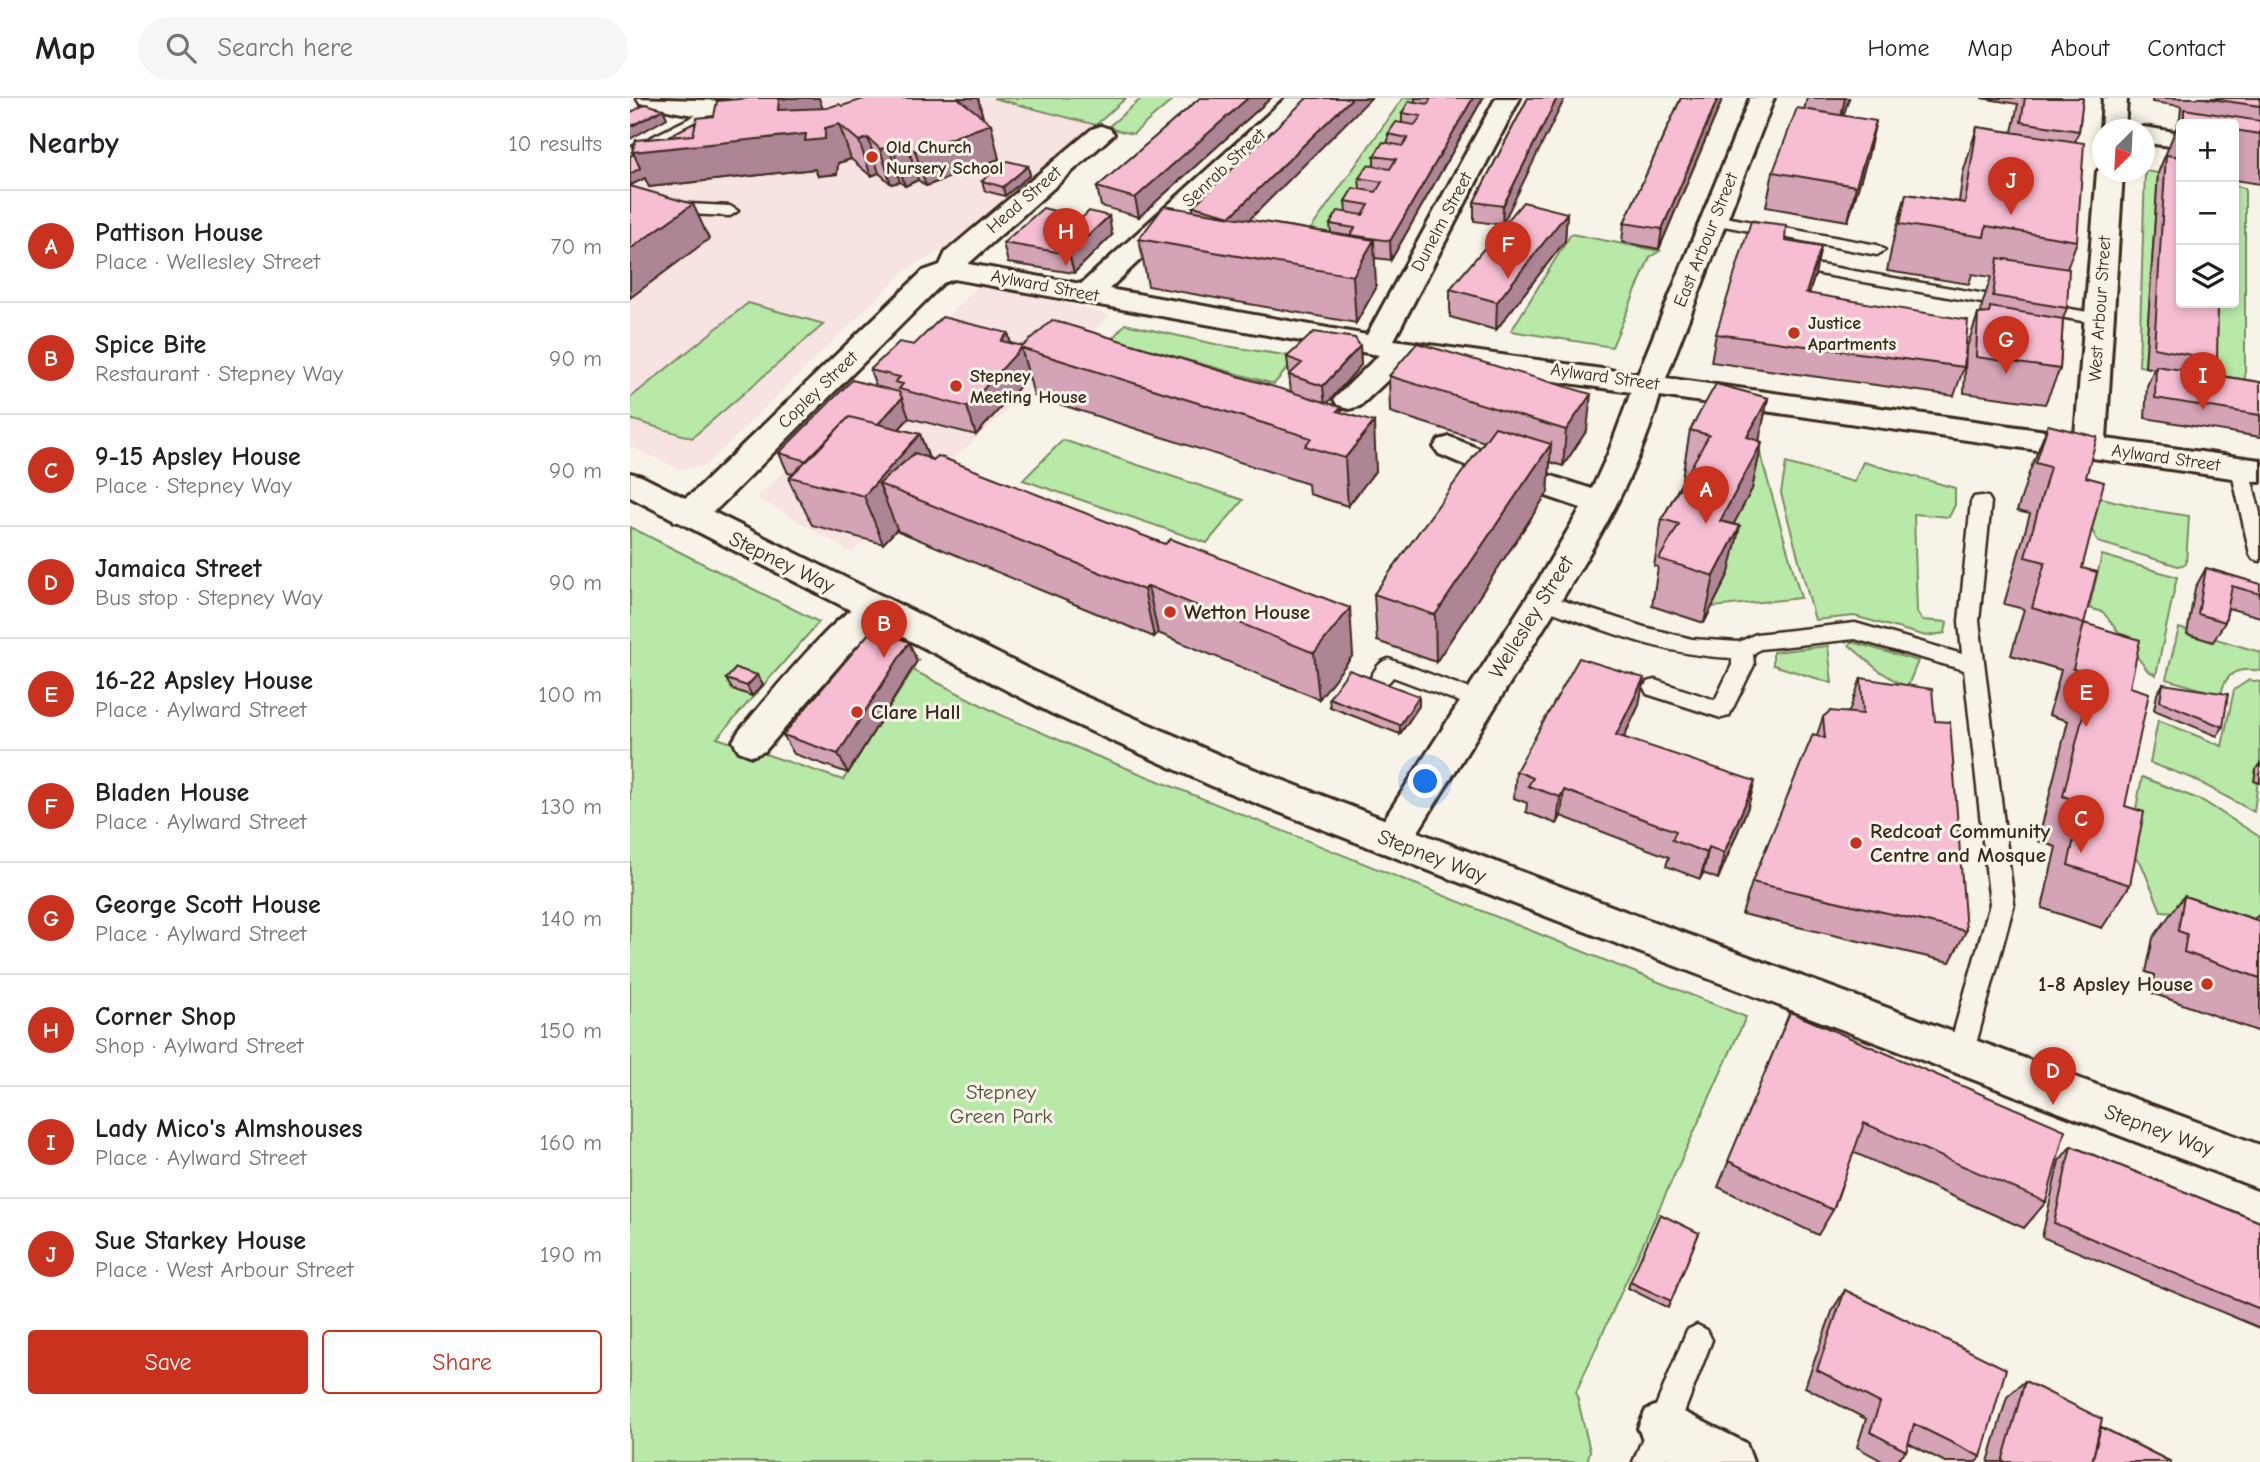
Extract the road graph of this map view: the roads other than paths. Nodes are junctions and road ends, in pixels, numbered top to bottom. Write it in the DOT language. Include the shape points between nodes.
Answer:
graph roads {
  1 [pos="649,98"];
  2 [pos="1300,98"];
  3 [pos="1508,98"];
  4 [pos="1762,98"];
  5 [pos="2115,98"];
  6 [pos="721,109"];
  7 [pos="2114,119"];
  8 [pos="1101,134"];
  9 [pos="2155,137"];
  10 [pos="2176,140"];
  11 [pos="630,154"];
  12 [pos="2109,182"];
  13 [pos="630,202"];
  14 [pos="730,211"];
  15 [pos="1714,220"];
  16 [pos="1877,250"];
  17 [pos="1803,267"];
  18 [pos="951,270"];
  19 [pos="1086,295"];
  20 [pos="2099,319"];
  21 [pos="1389,347"];
  22 [pos="1649,383"];
  23 [pos="1349,399"];
  24 [pos="1450,447"];
  25 [pos="2090,447"];
  26 [pos="2250,470"];
  27 [pos="630,484"];
  28 [pos="1981,502"];
  29 [pos="1601,503"];
  30 [pos="686,513"];
  31 [pos="2260,554"];
  32 [pos="1543,601"];
  33 [pos="876,607"];
  34 [pos="1742,650"];
  35 [pos="1974,665"];
  36 [pos="1382,677"];
  37 [pos="1655,688"];
  38 [pos="1479,701"];
  39 [pos="752,741"];
  40 [pos="1392,840"];
  41 [pos="1960,1055"];
  42 [pos="2260,1167"];
  43 [pos="1697,1340"];
  44 [pos="1656,1445"];
  45 [pos="1727,1462"];
  1 -- 6 [label="street"];
  2 -- 19 [label="street, Senrab Street"];
  3 -- 21 [label="street, Dunelm Street"];
  4 -- 15 [label="street, East Arbour Street"];
  5 -- 7 [label="street"];
  6 -- 11 [label="lane"];
  8 -- 18 [label="street, Head Street" via="956,258"];
  9 -- 10 [label="street"];
  12 -- 20 [label="street, West Arbour Street"];
  13 -- 14 [label="lane" via="646,207"];
  15 -- 16 [label="lane"];
  15 -- 22 [label="street, East Arbour Street"];
  17 -- 20 [label="lane"];
  18 -- 19 [label="street, Aylward Street"];
  18 -- 30 [label="street, Copley Street" via="933,277 706,500"];
  19 -- 21 [label="street, Aylward Street"];
  20 -- 25 [label="street, West Arbour Street"];
  21 -- 22 [label="street, Aylward Street"];
  21 -- 23 [label="street, Dunelm Street"];
  22 -- 25 [label="street, Aylward Street"];
  22 -- 29 [label="street, Wellesley Street"];
  24 -- 29 [label="street"];
  25 -- 26 [label="street, Aylward Street"];
  26 -- 31 [label="lane"];
  27 -- 30 [label="street, Stepney Way"];
  28 -- 35 [label="lane" via="1969,621"];
  29 -- 32 [label="street, Wellesley Street"];
  30 -- 33 [label="street, Stepney Way"];
  32 -- 34 [label="lane" via="1666,640 1720,651"];
  32 -- 38 [label="street, Wellesley Street"];
  33 -- 39 [label="street" via="841,639"];
  33 -- 40 [label="street, Stepney Way" via="1066,704 1226,775"];
  34 -- 35 [label="lane" via="1756,642 1855,631"];
  34 -- 37 [label="lane" via="1743,665 1721,710"];
  35 -- 41 [label="lane" via="2001,904"];
  36 -- 38 [label="lane" via="1389,667"];
  38 -- 40 [label="street, Wellesley Street"];
  40 -- 41 [label="street, Stepney Way"];
  41 -- 42 [label="street, Stepney Way"];
  43 -- 44 [label="lane"];
  44 -- 45 [label="street"];
}
